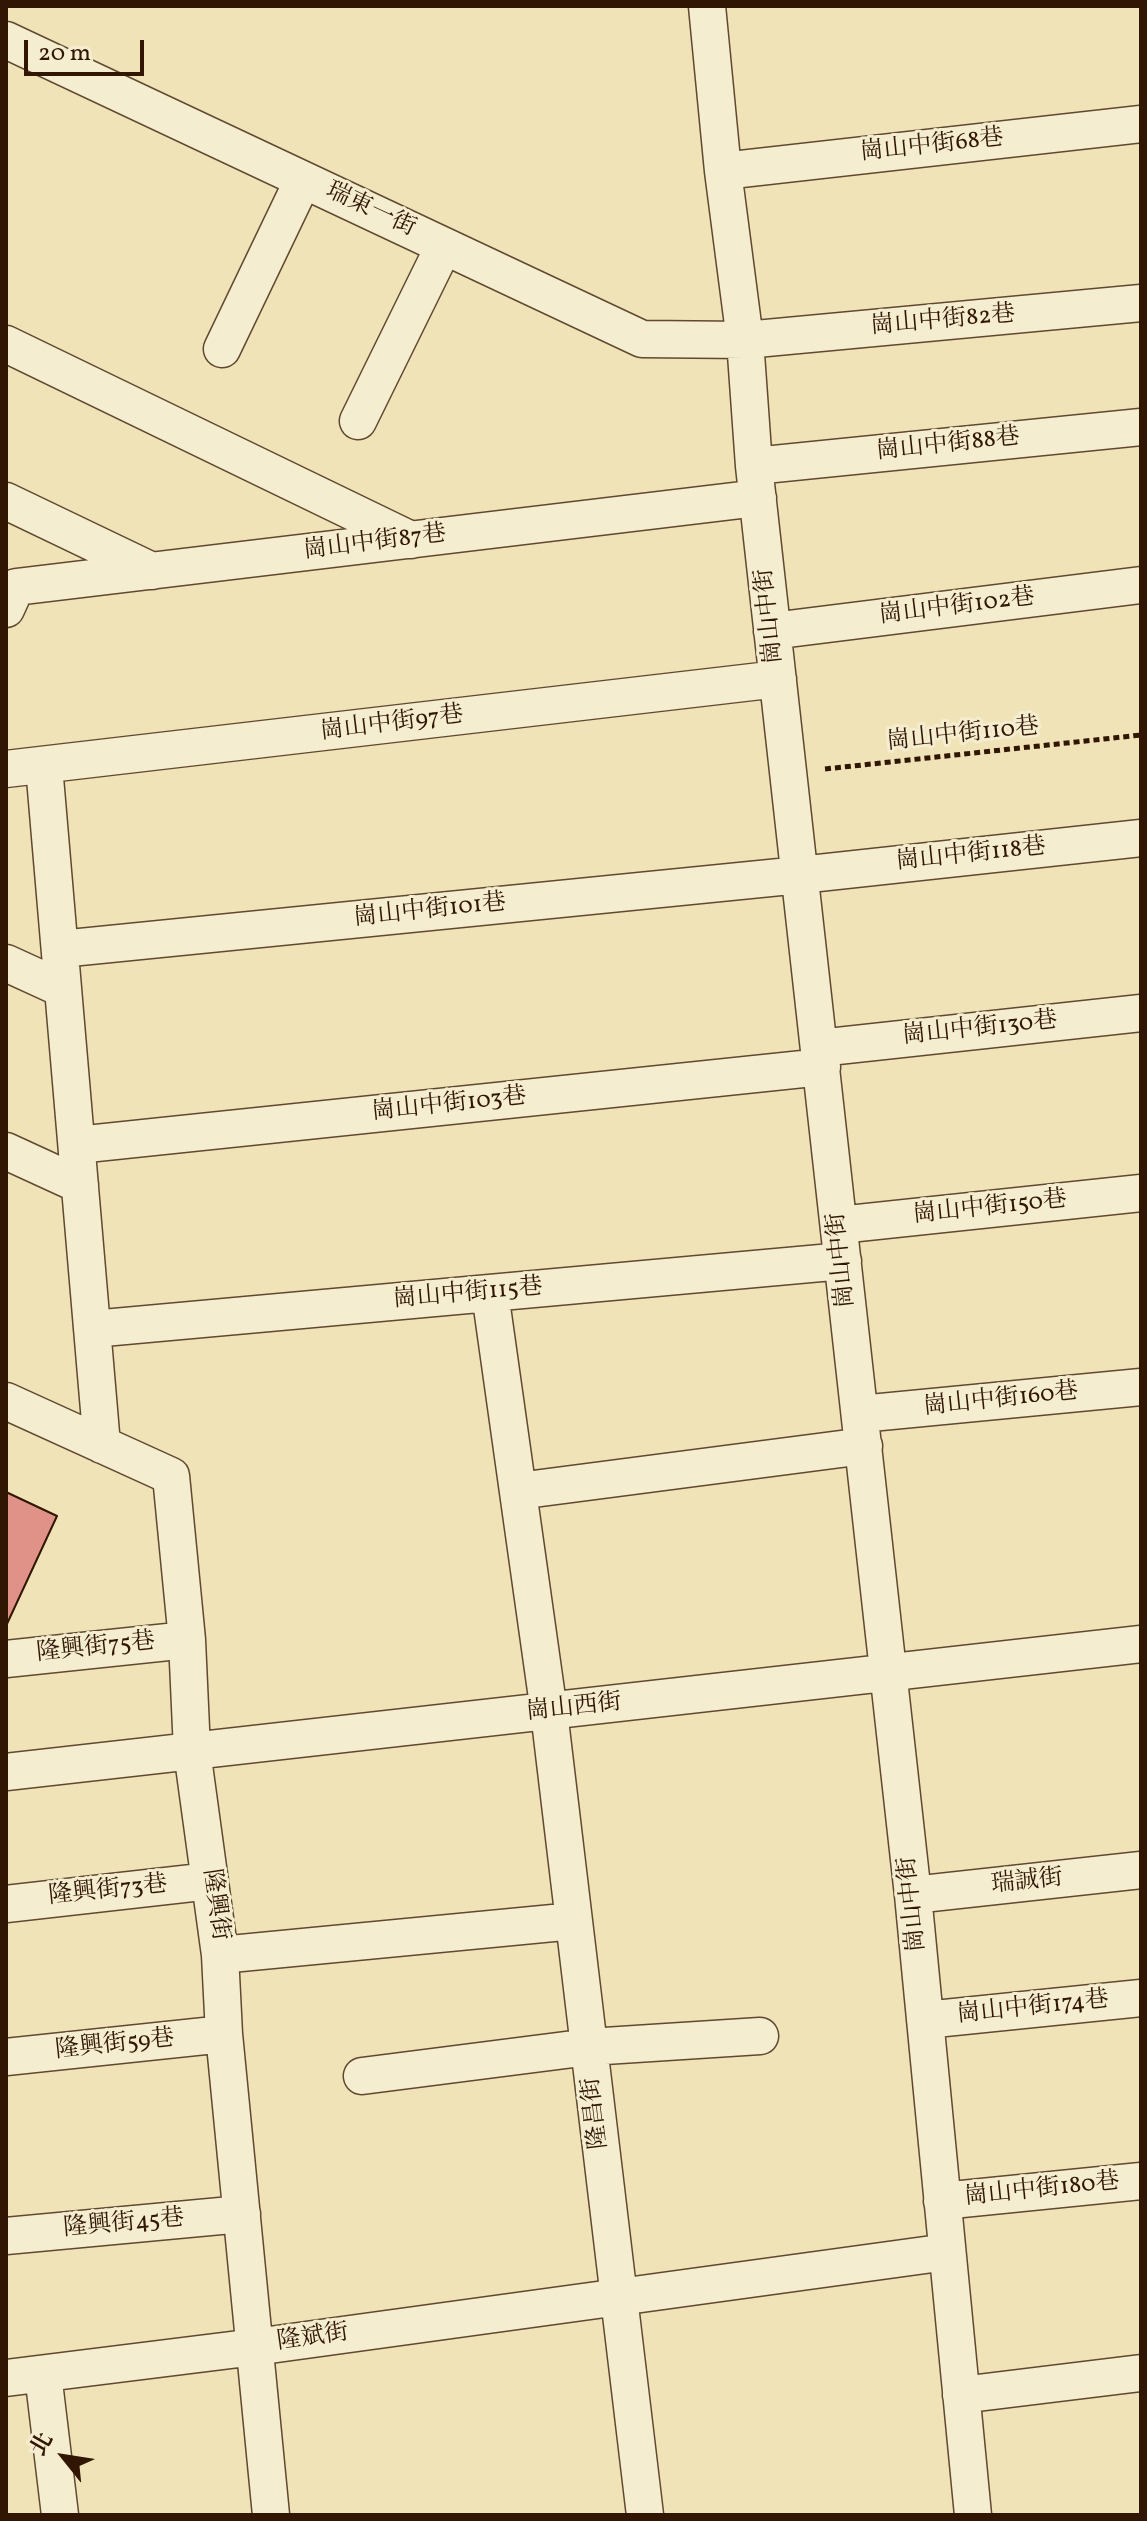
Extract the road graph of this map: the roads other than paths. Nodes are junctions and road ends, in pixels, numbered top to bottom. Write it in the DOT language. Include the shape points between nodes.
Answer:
graph roads {
  1 [pos="704,7"];
  2 [pos="6,40"];
  3 [pos="1141,124"];
  4 [pos="723,171"];
  5 [pos="303,180"];
  6 [pos="444,246"];
  7 [pos="1141,303"];
  8 [pos="745,340"];
  9 [pos="6,344"];
  10 [pos="222,349"];
  11 [pos="358,421"];
  12 [pos="1141,427"];
  13 [pos="756,482"];
  14 [pos="6,501"];
  15 [pos="411,540"];
  16 [pos="152,571"];
  17 [pos="1141,585"];
  18 [pos="6,609"];
  19 [pos="772,631"];
  20 [pos="778,679"];
  21 [pos="44,766"];
  22 [pos="6,769"];
  23 [pos="1141,838"];
  24 [pos="800,875"];
  25 [pos="60,949"];
  26 [pos="6,963"];
  27 [pos="63,989"];
  28 [pos="1141,1013"];
  29 [pos="820,1057"];
  30 [pos="77,1145"];
  31 [pos="6,1151"];
  32 [pos="80,1185"];
  33 [pos="1141,1193"];
  34 [pos="839,1225"];
  35 [pos="843,1261"];
  36 [pos="490,1293"];
  37 [pos="92,1329"];
  38 [pos="1141,1387"];
  39 [pos="6,1401"];
  40 [pos="862,1430"];
  41 [pos="102,1445"];
  42 [pos="518,1491"];
  43 [pos="187,1640"];
  44 [pos="1141,1644"];
  45 [pos="6,1659"];
  46 [pos="888,1674"];
  47 [pos="549,1712"];
  48 [pos="192,1751"];
  49 [pos="6,1772"];
  50 [pos="1141,1870"];
  51 [pos="210,1881"];
  52 [pos="913,1895"];
  53 [pos="6,1904"];
  54 [pos="574,1921"];
  55 [pos="220,1955"];
  56 [pos="1141,1998"];
  57 [pos="925,2020"];
  58 [pos="224,2034"];
  59 [pos="760,2036"];
  60 [pos="589,2047"];
  61 [pos="6,2057"];
  62 [pos="362,2076"];
  63 [pos="1141,2181"];
  64 [pos="942,2201"];
  65 [pos="242,2214"];
  66 [pos="6,2236"];
  67 [pos="947,2252"];
  68 [pos="619,2296"];
  69 [pos="255,2347"];
  70 [pos="1141,2373"];
  71 [pos="43,2374"];
  72 [pos="6,2378"];
  73 [pos="961,2395"];
  74 [pos="60,2515"];
  75 [pos="271,2515"];
  76 [pos="645,2515"];
  77 [pos="973,2515"];
  1 -- 4 [label="street, 崗山中街"];
  2 -- 5 [label="street, 瑞東一街"];
  3 -- 4 [label="street, 崗山中街68巷"];
  4 -- 8 [label="street, 崗山中街"];
  5 -- 6 [label="street, 瑞東一街"];
  5 -- 10 [label="street"];
  6 -- 8 [label="street, 瑞東一街" via="642,339"];
  6 -- 11 [label="street"];
  7 -- 8 [label="street, 崗山中街82巷"];
  8 -- 13 [label="street, 崗山中街"];
  9 -- 15 [label="street"];
  12 -- 13 [label="street, 崗山中街88巷"];
  13 -- 15 [label="street, 崗山中街87巷"];
  13 -- 19 [label="street, 崗山中街"];
  14 -- 16 [label="street"];
  15 -- 16 [label="street, 崗山中街87巷"];
  16 -- 18 [label="street, 崗山中街87巷" via="16,587"];
  17 -- 19 [label="street, 崗山中街102巷"];
  19 -- 20 [label="street, 崗山中街"];
  20 -- 21 [label="street, 崗山中街97巷"];
  20 -- 24 [label="street, 崗山中街"];
  21 -- 22 [label="street, 崗山中街97巷"];
  21 -- 25 [label="street"];
  23 -- 24 [label="street, 崗山中街118巷"];
  24 -- 25 [label="street, 崗山中街101巷"];
  24 -- 29 [label="street, 崗山中街"];
  25 -- 27 [label="street"];
  26 -- 27 [label="street"];
  27 -- 30 [label="street"];
  28 -- 29 [label="street, 崗山中街130巷"];
  29 -- 30 [label="street, 崗山中街103巷"];
  29 -- 34 [label="street, 崗山中街"];
  30 -- 32 [label="street"];
  31 -- 32 [label="street"];
  32 -- 37 [label="street"];
  33 -- 34 [label="street, 崗山中街150巷"];
  34 -- 35 [label="street, 崗山中街"];
  35 -- 36 [label="street, 崗山中街115巷"];
  35 -- 40 [label="street, 崗山中街"];
  36 -- 37 [label="street, 崗山中街115巷"];
  36 -- 42 [label="street, 隆昌街"];
  37 -- 41 [label="street"];
  38 -- 40 [label="street, 崗山中街160巷"];
  39 -- 41 [label="street, 隆興街"];
  40 -- 42 [label="street, 崗山中街160巷"];
  40 -- 46 [label="street, 崗山中街"];
  41 -- 43 [label="street, 隆興街" via="171,1476"];
  42 -- 47 [label="street, 隆昌街"];
  43 -- 45 [label="street, 隆興街75巷"];
  43 -- 48 [label="street, 隆興街"];
  44 -- 46 [label="street, 崗山西街"];
  46 -- 47 [label="street, 崗山西街"];
  46 -- 52 [label="street, 崗山中街"];
  47 -- 48 [label="street, 崗山西街"];
  47 -- 54 [label="street, 隆昌街"];
  48 -- 49 [label="street, 崗山西街"];
  48 -- 51 [label="street, 隆興街"];
  50 -- 52 [label="street, 瑞誠街"];
  51 -- 53 [label="street, 隆興街73巷"];
  51 -- 55 [label="street, 隆興街"];
  52 -- 57 [label="street, 崗山中街"];
  54 -- 55 [label="street"];
  54 -- 60 [label="street, 隆昌街"];
  55 -- 58 [label="street, 隆興街"];
  56 -- 57 [label="street, 崗山中街174巷"];
  57 -- 64 [label="street, 崗山中街"];
  58 -- 61 [label="street, 隆興街59巷"];
  58 -- 65 [label="street, 隆興街"];
  59 -- 60 [label="street"];
  60 -- 62 [label="street"];
  60 -- 68 [label="street, 隆昌街"];
  63 -- 64 [label="street, 崗山中街180巷"];
  64 -- 67 [label="street, 崗山中街"];
  65 -- 66 [label="street, 隆興街45巷"];
  65 -- 69 [label="street, 隆興街"];
  67 -- 68 [label="street, 隆斌街"];
  67 -- 73 [label="street, 崗山中街"];
  68 -- 69 [label="street, 隆斌街"];
  68 -- 76 [label="street, 隆昌街"];
  69 -- 71 [label="street, 隆斌街"];
  69 -- 75 [label="street, 隆興街"];
  70 -- 73 [label="street"];
  71 -- 72 [label="street, 隆斌街"];
  71 -- 74 [label="street"];
  73 -- 77 [label="street, 崗山中街"];
}
